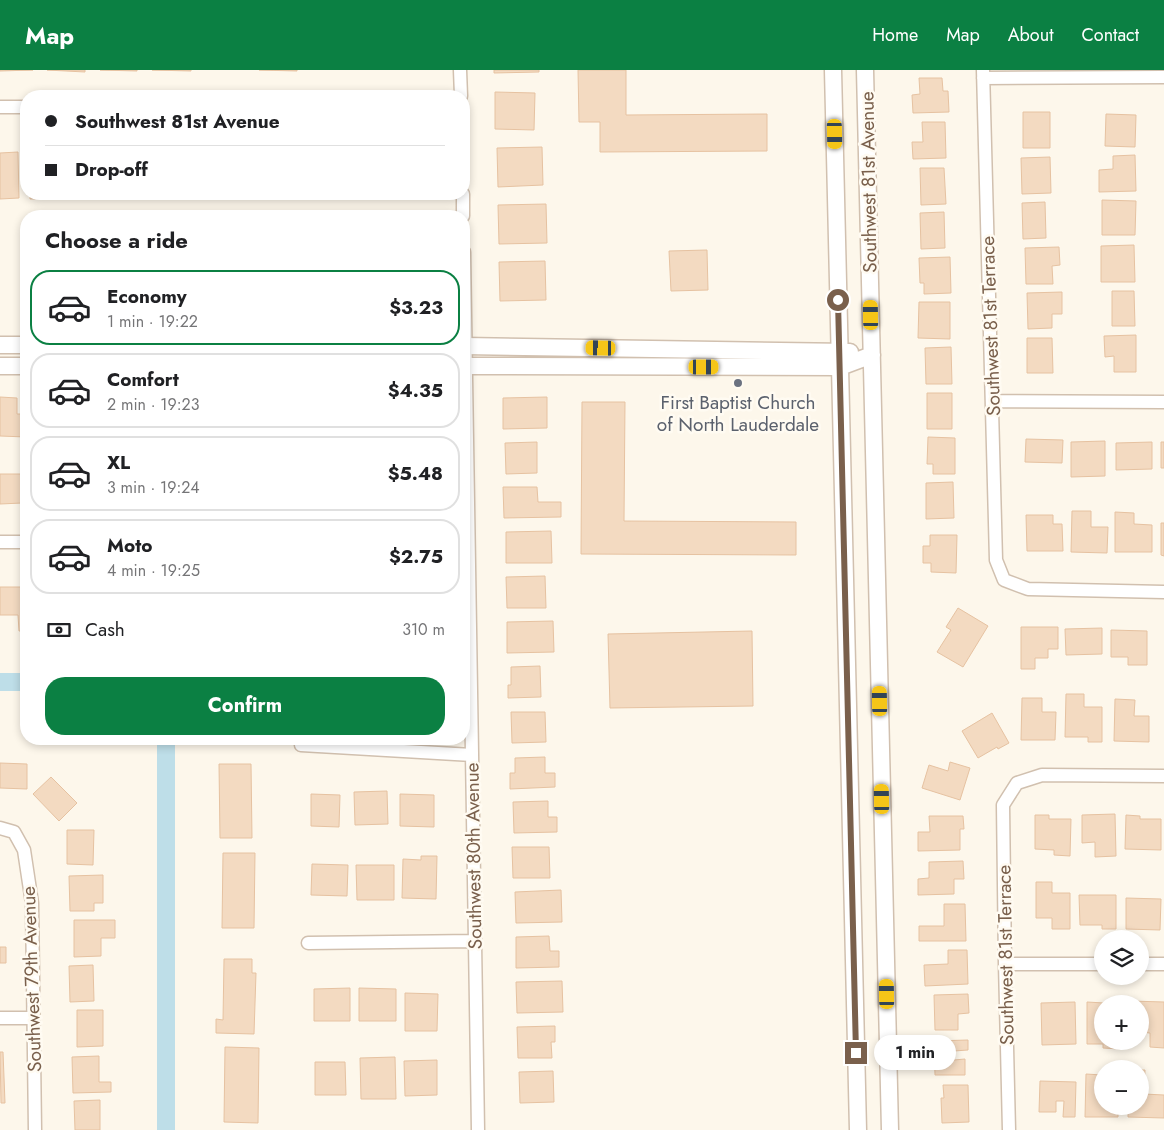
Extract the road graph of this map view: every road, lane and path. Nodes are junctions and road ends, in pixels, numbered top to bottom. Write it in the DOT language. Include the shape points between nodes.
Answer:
graph roads {
  1 [pos="460,70"];
  2 [pos="833,70"];
  3 [pos="865,70"];
  4 [pos="983,74"];
  5 [pos="1164,77"];
  6 [pos="461,90"];
  7 [pos="0,107"];
  8 [pos="20,107"];
  9 [pos="0,345"];
  10 [pos="20,345"];
  11 [pos="470,346"];
  12 [pos="872,355"];
  13 [pos="840,359"];
  14 [pos="0,366"];
  15 [pos="20,366"];
  16 [pos="470,366"];
  17 [pos="992,401"];
  18 [pos="1164,402"];
  19 [pos="0,542"];
  20 [pos="20,542"];
  21 [pos="1164,592"];
  22 [pos="470,688"];
  23 [pos="302,745"];
  24 [pos="472,755"];
  25 [pos="1164,776"];
  26 [pos="0,828"];
  27 [pos="475,941"];
  28 [pos="308,943"];
  29 [pos="1005,964"];
  30 [pos="1094,964"];
  31 [pos="1149,964"];
  32 [pos="1164,964"];
  33 [pos="0,1018"];
  34 [pos="33,1018"];
  35 [pos="35,1130"];
  36 [pos="478,1130"];
  37 [pos="858,1130"];
  38 [pos="890,1130"];
  39 [pos="1009,1130"];
  1 -- 6 [label="street"];
  2 -- 13 [label="street, Southwest 81st Avenue"];
  3 -- 12 [label="street, Southwest 81st Avenue"];
  4 -- 5 [label="street"];
  4 -- 17 [label="street, Southwest 81st Terrace"];
  7 -- 8 [label="street"];
  9 -- 10 [label="street"];
  11 -- 13 [label="street"];
  12 -- 13 [label="street"];
  12 -- 38 [label="street, Southwest 81st Avenue"];
  13 -- 16 [label="street"];
  13 -- 37 [label="street, Southwest 81st Avenue"];
  14 -- 15 [label="street"];
  17 -- 18 [label="street"];
  17 -- 21 [label="street, Southwest 81st Terrace" via="996,560 1004,580 1028,589"];
  19 -- 20 [label="street"];
  22 -- 24 [label="street, Southwest 80th Avenue"];
  23 -- 24 [label="street"];
  24 -- 27 [label="street, Southwest 80th Avenue"];
  25 -- 29 [label="street, Southwest 81st Terrace" via="1042,775 1017,783 1003,805"];
  26 -- 34 [label="street, Southwest 79th Avenue" via="14,832 24,850 32,903"];
  27 -- 28 [label="street"];
  27 -- 36 [label="street, Southwest 80th Avenue"];
  29 -- 30 [label="street"];
  29 -- 39 [label="street, Southwest 81st Terrace"];
  31 -- 32 [label="street"];
  33 -- 34 [label="street"];
  34 -- 35 [label="street, Southwest 79th Avenue"];
}
